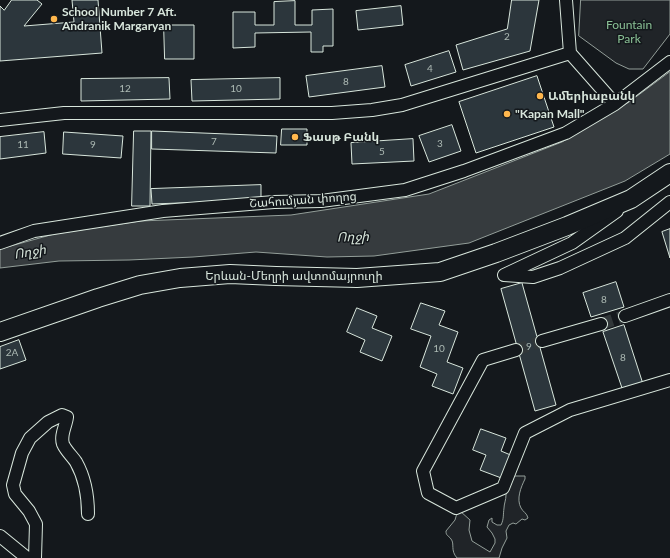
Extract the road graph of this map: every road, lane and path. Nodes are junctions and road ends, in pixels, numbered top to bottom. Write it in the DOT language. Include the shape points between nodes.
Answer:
graph roads {
  1 [pos="566,0"];
  2 [pos="570,53"];
  3 [pos="670,62"];
  4 [pos="615,104"];
  5 [pos="0,120"];
  6 [pos="670,173"];
  7 [pos="631,199"];
  8 [pos="670,202"];
  9 [pos="0,243"];
  10 [pos="670,300"];
  11 [pos="625,316"];
  12 [pos="601,324"];
  13 [pos="0,332"];
  14 [pos="542,341"];
  15 [pos="516,350"];
  16 [pos="670,380"];
  17 [pos="88,514"];
  18 [pos="0,536"];
  19 [pos="27,558"];
  20 [pos="35,558"];
  1 -- 2 [label="street"];
  2 -- 4 [label="street"];
  2 -- 5 [label="street" via="402,105 372,110 332,113 64,113"];
  3 -- 4 [label="street, Շահումյան փողոց"];
  4 -- 9 [label="street, Շահումյան փողոց" via="566,133 464,172 405,190 321,201 163,211 34,231"];
  6 -- 7 [label="highway, Երևան-Մեղրի ավտոմայրուղի"];
  7 -- 8 [label="street" via="572,243 504,275 533,277 560,268 625,238"];
  7 -- 13 [label="highway, Երևան-Մեղրի ավտոմայրուղի" via="561,229 440,272 357,278 230,274 180,278 126,289"];
  10 -- 11 [label="street"];
  12 -- 14 [label="street"];
  15 -- 16 [label="street" via="483,360 423,470 428,494 456,508 503,488 525,433 570,410"];
  17 -- 20 [label="street" via="85,484 76,463 63,444 62,434 67,417 62,416 48,422 30,438 22,453 13,485 15,494 36,524"];
  18 -- 19 [label="street"];
}
